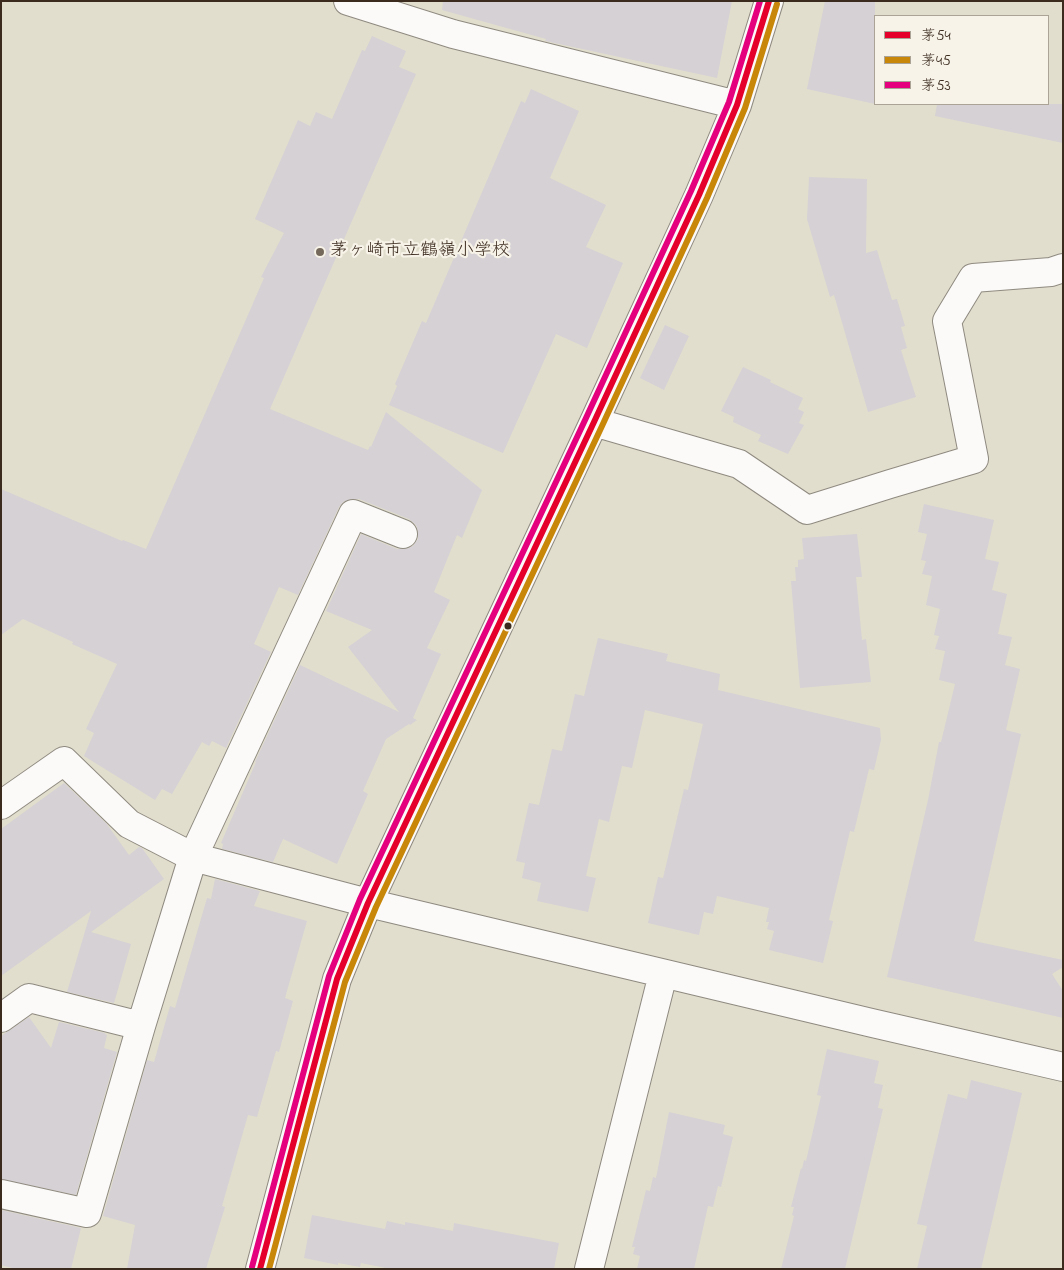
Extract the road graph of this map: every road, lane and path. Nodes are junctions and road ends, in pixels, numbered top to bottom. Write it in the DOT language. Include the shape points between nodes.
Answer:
graph roads {
  1 [pos="348,1"];
  2 [pos="769,1"];
  3 [pos="737,105"];
  4 [pos="1063,268"];
  5 [pos="594,422"];
  6 [pos="403,534"];
  7 [pos="1,804"];
  8 [pos="193,857"];
  9 [pos="368,903"];
  10 [pos="663,974"];
  11 [pos="1,1018"];
  12 [pos="141,1026"];
  13 [pos="1063,1067"];
  14 [pos="1,1194"];
  15 [pos="263,1268"];
  16 [pos="589,1269"];
  1 -- 3 [label="street" via="453,34"];
  2 -- 3 [label="street"];
  3 -- 5 [label="street"];
  4 -- 5 [label="street" via="1051,272 973,278 947,321 974,459 807,510 739,464"];
  5 -- 9 [label="street"];
  6 -- 8 [label="street" via="353,514"];
  7 -- 8 [label="street" via="64,761 129,824"];
  8 -- 9 [label="street"];
  8 -- 12 [label="street"];
  9 -- 10 [label="street"];
  9 -- 15 [label="street" via="336,980"];
  10 -- 13 [label="street"];
  10 -- 16 [label="street"];
  11 -- 12 [label="street" via="29,998"];
  12 -- 14 [label="street" via="88,1214"];
}
